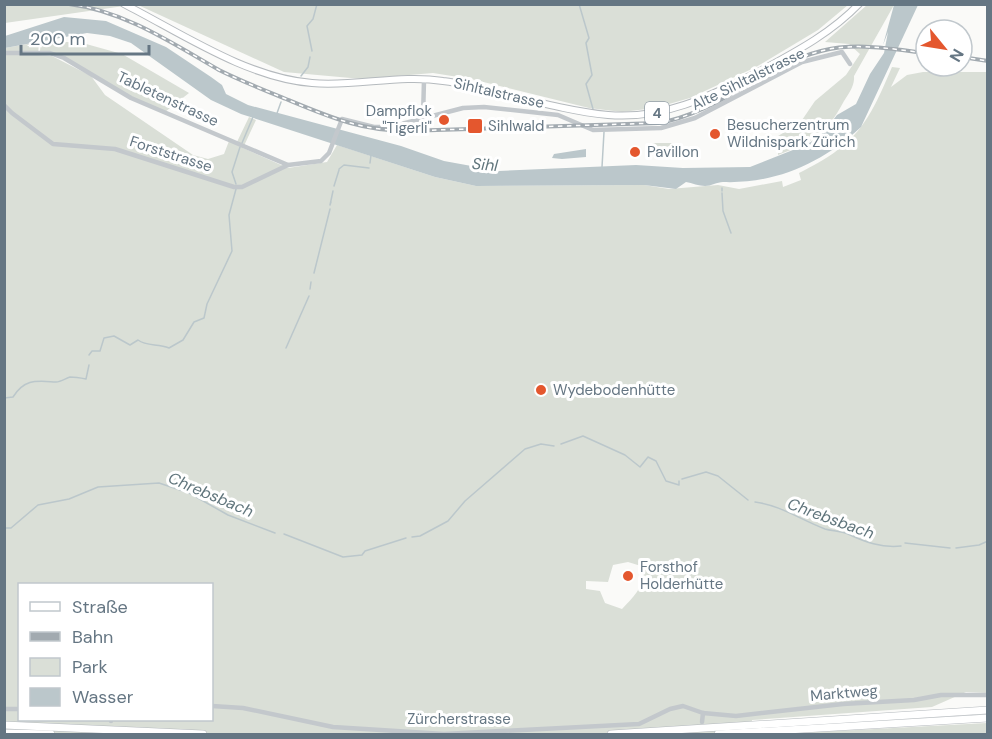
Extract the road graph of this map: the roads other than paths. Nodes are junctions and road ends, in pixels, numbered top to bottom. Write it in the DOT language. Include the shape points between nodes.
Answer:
graph roads {
  1 [pos="124,4"];
  2 [pos="859,4"];
  3 [pos="4,53"];
  4 [pos="850,64"];
  5 [pos="424,80"];
  6 [pos="4,105"];
  7 [pos="423,118"];
  8 [pos="332,147"];
  9 [pos="288,165"];
  10 [pos="987,695"];
  11 [pos="213,706"];
  12 [pos="987,710"];
  13 [pos="703,713"];
  14 [pos="987,718"];
  15 [pos="702,722"];
  16 [pos="4,725"];
  17 [pos="4,733"];
  18 [pos="51,735"];
  19 [pos="203,735"];
  20 [pos="611,735"];
  21 [pos="718,735"];
  1 -- 5 [label="main road, Sihltalstrasse / 4" via="249,67 285,79 325,84"];
  2 -- 5 [label="main road, Sihltalstrasse / 4" via="824,34 792,54 704,99 655,114 598,114 459,83"];
  3 -- 9 [label="street, Tabletenstrasse" via="50,53 64,58 131,98"];
  4 -- 7 [label="street, Alte Sihltalstrasse" via="842,52 802,62 695,118 661,128 593,130 561,116 484,107"];
  5 -- 7 [label="street"];
  6 -- 9 [label="street, Forststrasse" via="53,144 115,149 234,187 248,185"];
  7 -- 8 [label="street, Alte Sihltalstrasse" via="390,127 342,119"];
  8 -- 9 [label="street, Forststrasse" via="321,161"];
  10 -- 13 [label="street, Marktweg" via="941,695 736,716"];
  11 -- 13 [label="street, Zürcherstrasse" via="243,708 333,727 444,734 639,724 682,706"];
  12 -- 20 [label="highway"];
  13 -- 15 [label="street"];
  14 -- 21 [label="highway"];
  16 -- 19 [label="highway"];
  17 -- 18 [label="highway"];
}
